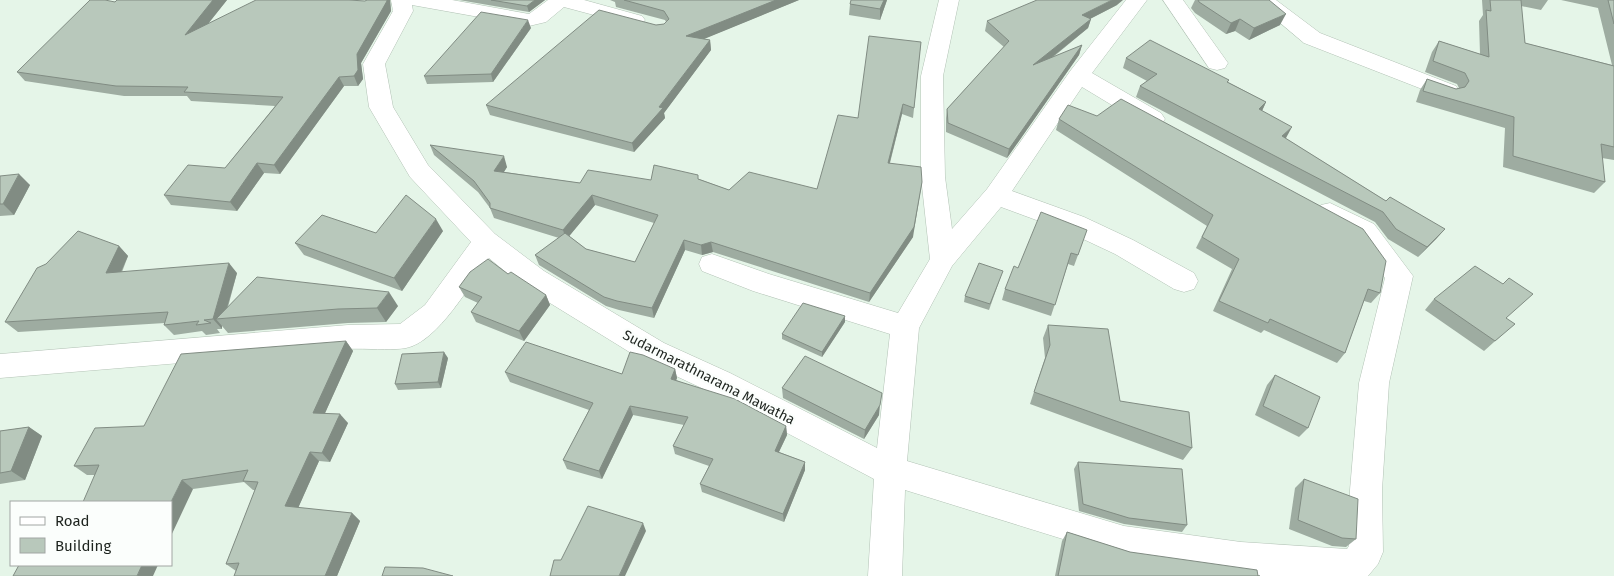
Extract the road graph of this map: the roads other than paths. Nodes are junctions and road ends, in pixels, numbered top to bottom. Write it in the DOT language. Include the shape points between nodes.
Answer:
graph roads {
  1 [pos="401,0"];
  2 [pos="418,0"];
  3 [pos="561,0"];
  4 [pos="949,0"];
  5 [pos="1137,0"];
  6 [pos="1173,0"];
  7 [pos="1263,0"];
  8 [pos="658,27"];
  9 [pos="1217,63"];
  10 [pos="1079,75"];
  11 [pos="1448,91"];
  12 [pos="1177,132"];
  13 [pos="996,195"];
  14 [pos="1305,199"];
  15 [pos="486,241"];
  16 [pos="943,259"];
  17 [pos="712,264"];
  18 [pos="1184,281"];
  19 [pos="904,327"];
  20 [pos="0,366"];
  21 [pos="890,471"];
  22 [pos="885,576"];
  1 -- 15 [label="street, Sudarmarathnarama Mawatha" via="403,11 374,64 381,107 419,171"];
  2 -- 3 [label="street" via="529,20 539,18"];
  3 -- 8 [label="street"];
  4 -- 16 [label="street" via="932,76 933,177"];
  5 -- 10 [label="street"];
  6 -- 9 [label="street"];
  7 -- 11 [label="street" via="1312,38"];
  10 -- 12 [label="street"];
  10 -- 13 [label="street"];
  13 -- 16 [label="street"];
  13 -- 18 [label="street" via="1075,224"];
  14 -- 21 [label="street, Sudarmarathnarama Mawatha" via="1365,231 1399,276 1374,383 1366,490 1366,552 1354,566 1240,559 1124,542"];
  15 -- 20 [label="street" via="435,314 406,336 348,337"];
  15 -- 21 [label="street, Sudarmarathnarama Mawatha" via="534,279 654,352"];
  16 -- 19 [label="street"];
  17 -- 19 [label="street"];
  19 -- 21 [label="street"];
  21 -- 22 [label="street"];
}
